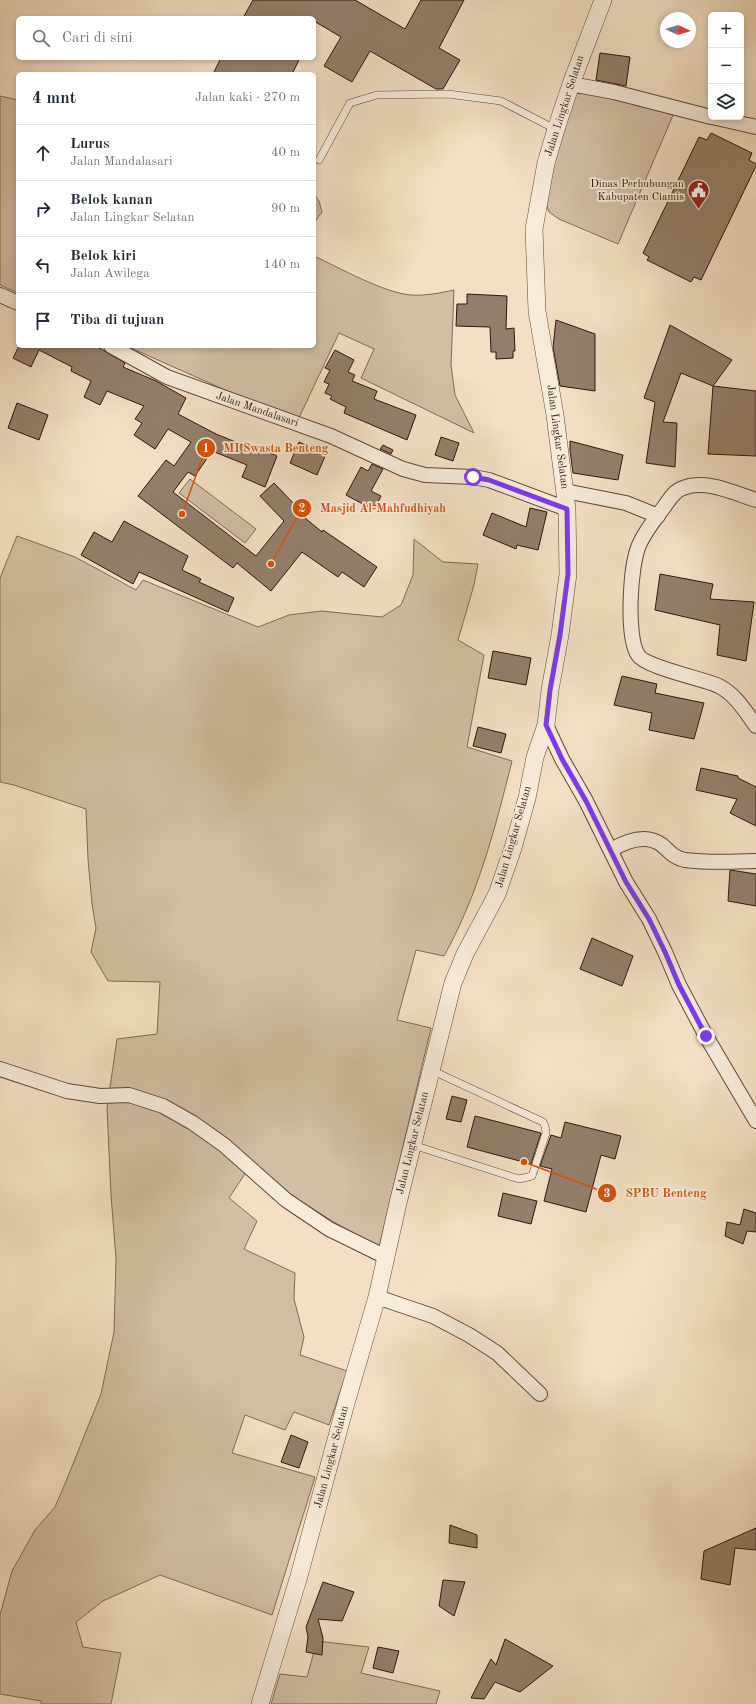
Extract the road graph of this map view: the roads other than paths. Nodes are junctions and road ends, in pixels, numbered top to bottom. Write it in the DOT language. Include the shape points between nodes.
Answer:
graph roads {
  1 [pos="603,0"];
  2 [pos="570,84"];
  3 [pos="708,116"];
  4 [pos="725,120"];
  5 [pos="756,127"];
  6 [pos="556,129"];
  7 [pos="319,160"];
  8 [pos="0,295"];
  9 [pos="16,302"];
  10 [pos="115,348"];
  11 [pos="565,491"];
  12 [pos="756,500"];
  13 [pos="567,509"];
  14 [pos="658,516"];
  15 [pos="546,725"];
  16 [pos="756,726"];
  17 [pos="611,850"];
  18 [pos="756,861"];
  19 [pos="0,1069"];
  20 [pos="431,1070"];
  21 [pos="756,1121"];
  22 [pos="413,1145"];
  23 [pos="386,1257"];
  24 [pos="377,1297"];
  25 [pos="540,1394"];
  26 [pos="260,1704"];
  1 -- 2 [label="street, Jalan Lingkar Selatan"];
  2 -- 3 [label="street" via="614,92"];
  2 -- 6 [label="street, Jalan Lingkar Selatan"];
  4 -- 5 [label="street"];
  6 -- 7 [label="lane" via="501,101 448,94 377,95 350,103"];
  6 -- 11 [label="street, Jalan Lingkar Selatan" via="546,163 534,229 537,311"];
  8 -- 9 [label="street"];
  10 -- 13 [label="street, Jalan Mandalasari" via="168,377 330,436 403,469 425,475 489,480"];
  11 -- 13 [label="street, Jalan Lingkar Selatan"];
  11 -- 14 [label="street" via="626,503"];
  12 -- 14 [label="street" via="709,485 688,486 677,491"];
  13 -- 15 [label="street, Jalan Lingkar Selatan" via="568,574"];
  14 -- 16 [label="street" via="639,546 634,568 631,601 634,648 639,657 650,663 720,687 734,696"];
  15 -- 17 [label="street"];
  15 -- 20 [label="street, Jalan Lingkar Selatan" via="535,757 513,848 497,894 465,954 453,983"];
  17 -- 18 [label="street" via="623,842 649,839 661,844 674,857 685,860"];
  17 -- 21 [label="street" via="626,882 649,919 679,985"];
  19 -- 23 [label="street" via="67,1091 100,1096 129,1095 163,1106 224,1145 286,1200 329,1229"];
  20 -- 22 [label="street, Jalan Lingkar Selatan"];
  20 -- 22 [label="lane" via="543,1122 546,1133 532,1176 519,1179"];
  22 -- 23 [label="street, Jalan Lingkar Selatan"];
  23 -- 24 [label="street, Jalan Lingkar Selatan"];
  24 -- 25 [label="street" via="433,1316 469,1335 497,1353"];
  24 -- 26 [label="street, Jalan Lingkar Selatan" via="299,1576"];
}
